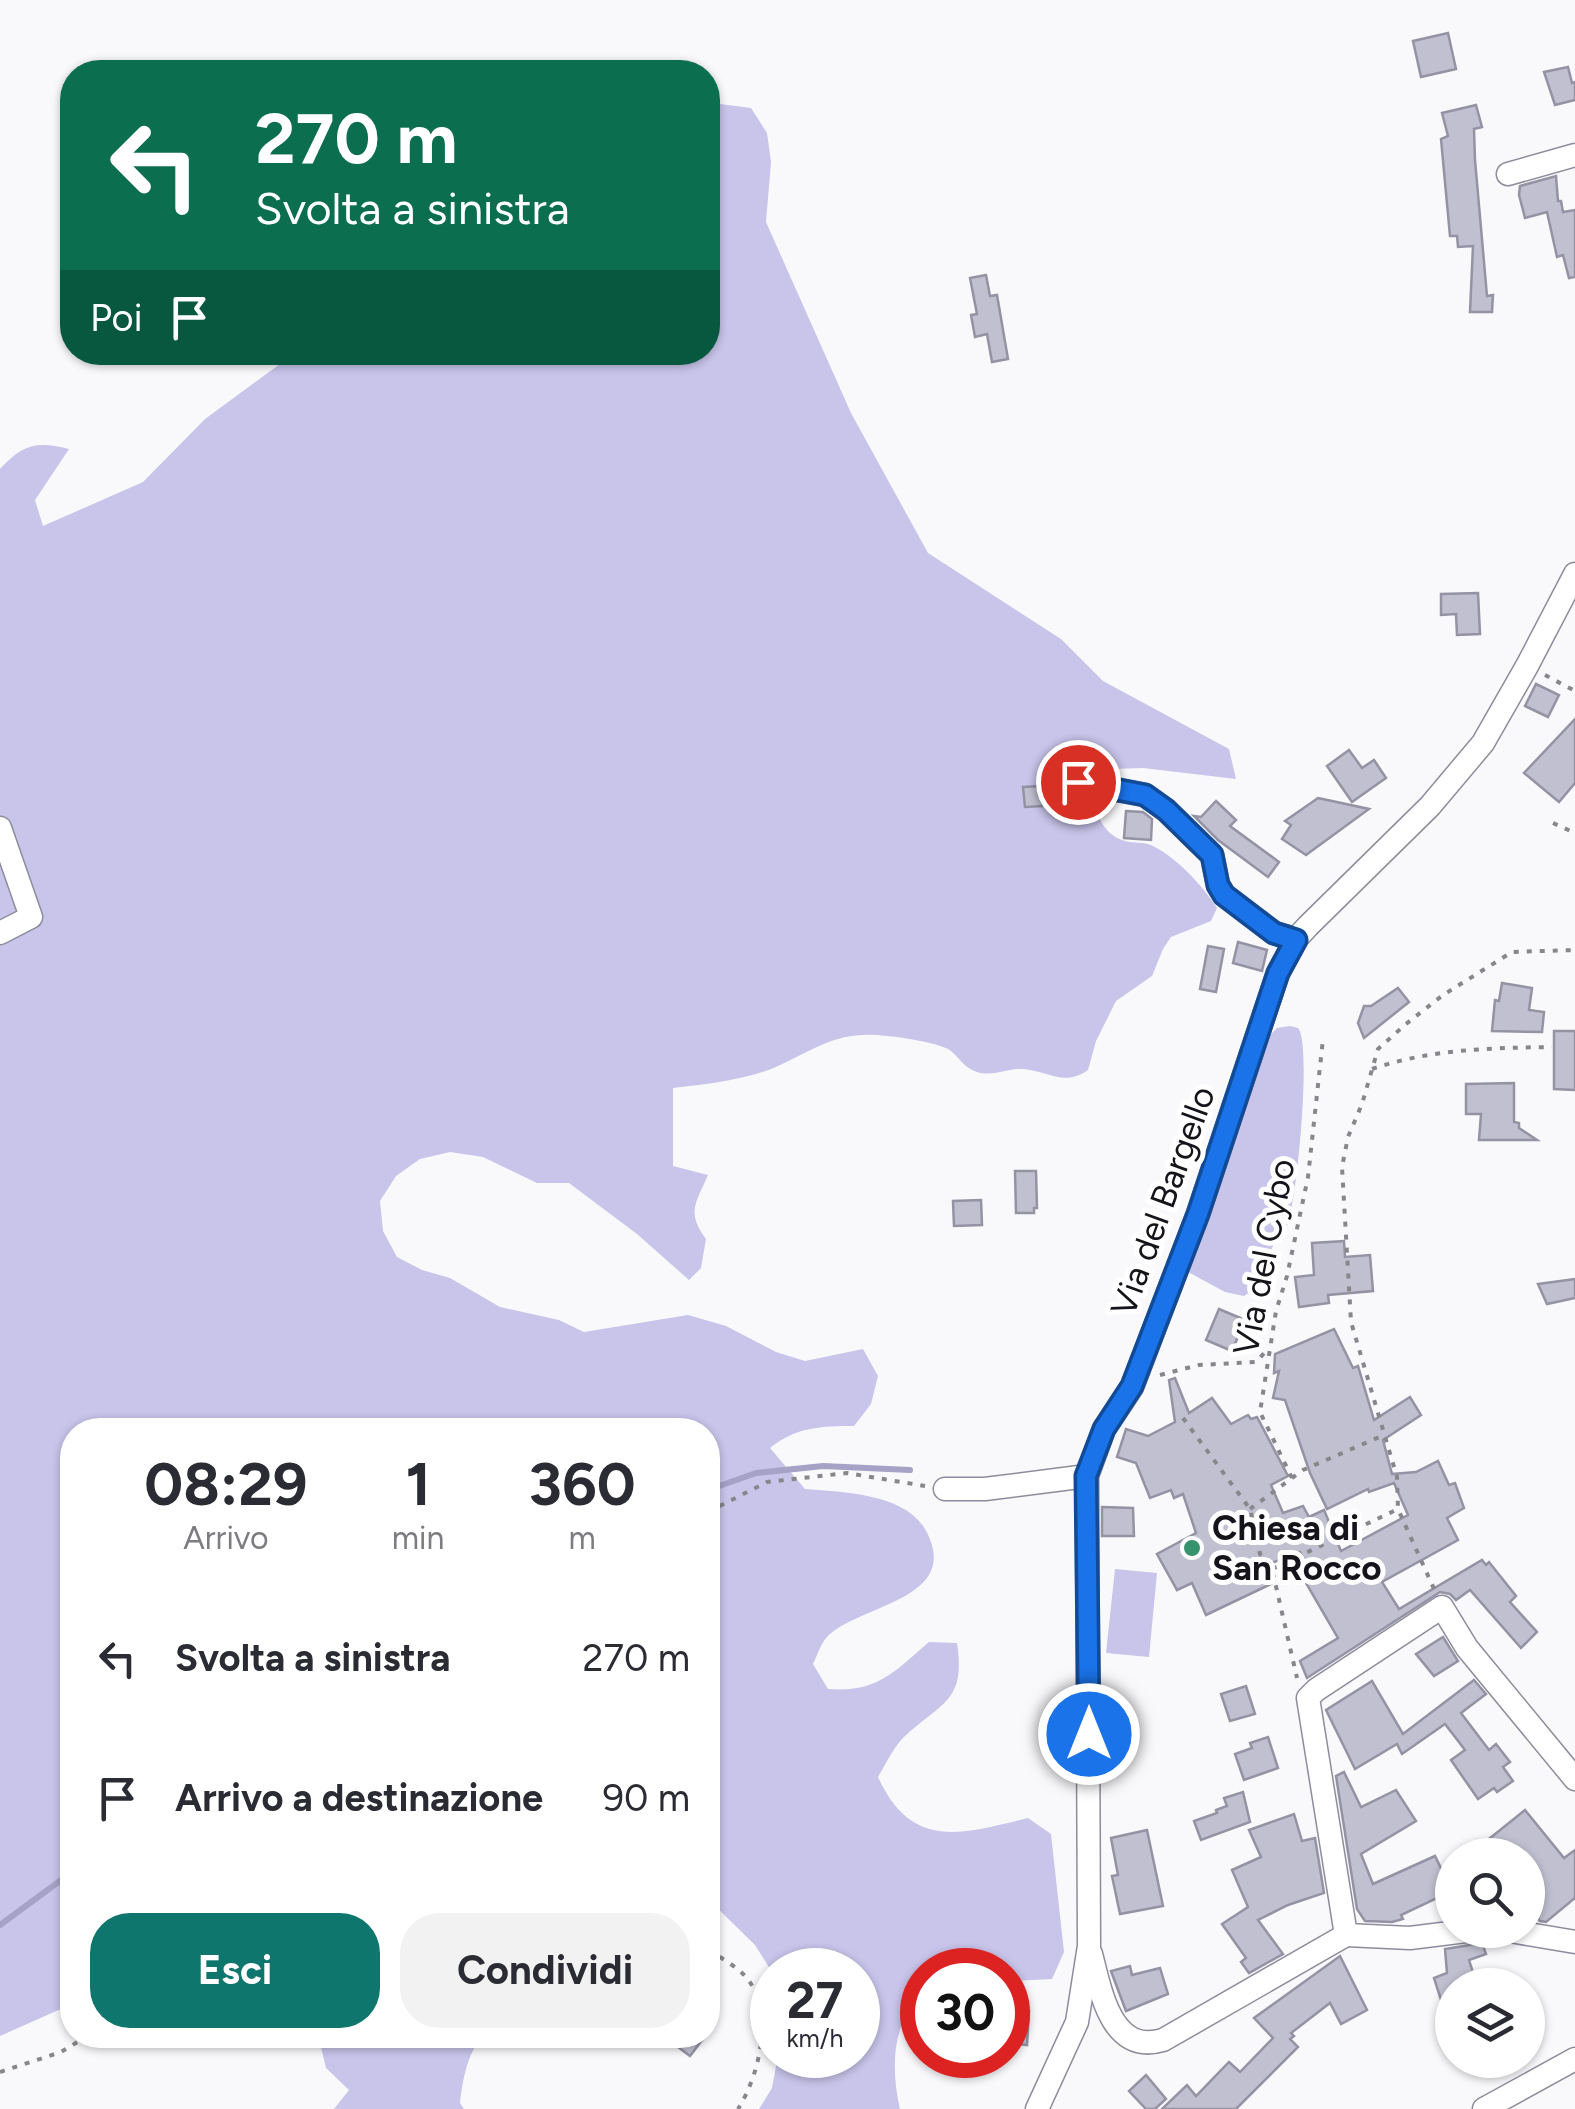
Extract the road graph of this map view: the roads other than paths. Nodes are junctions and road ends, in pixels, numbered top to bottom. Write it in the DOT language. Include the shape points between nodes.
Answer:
graph roads {
  1 [pos="1575,156"];
  2 [pos="1508,174"];
  3 [pos="1575,574"];
  4 [pos="1078,782"];
  5 [pos="0,828"];
  6 [pos="0,933"];
  7 [pos="1296,940"];
  8 [pos="1086,1476"];
  9 [pos="945,1489"];
  10 [pos="1575,1780"];
  11 [pos="1346,1934"];
  12 [pos="1435,1935"];
  13 [pos="1545,1937"];
  14 [pos="1575,1942"];
  15 [pos="1089,1946"];
  16 [pos="1575,2059"];
  17 [pos="1038,2109"];
  18 [pos="1484,2109"];
  1 -- 2 [label="street"];
  3 -- 7 [label="street, Via del Bargello" via="1482,743 1430,806"];
  4 -- 7 [label="street" via="1145,795 1166,810 1212,855 1224,895 1274,933"];
  5 -- 6 [label="street" via="31,917"];
  7 -- 8 [label="street, Via del Bargello" via="1278,973 1132,1386 1104,1429"];
  8 -- 9 [label="street"];
  8 -- 15 [label="street, Via del Bargello"];
  10 -- 11 [label="street" via="1442,1608 1308,1698"];
  11 -- 12 [label="street"];
  11 -- 15 [label="street" via="1150,2044 1122,2035"];
  13 -- 14 [label="street"];
  15 -- 17 [label="street" via="1077,2022"];
  16 -- 18 [label="street"];
}
